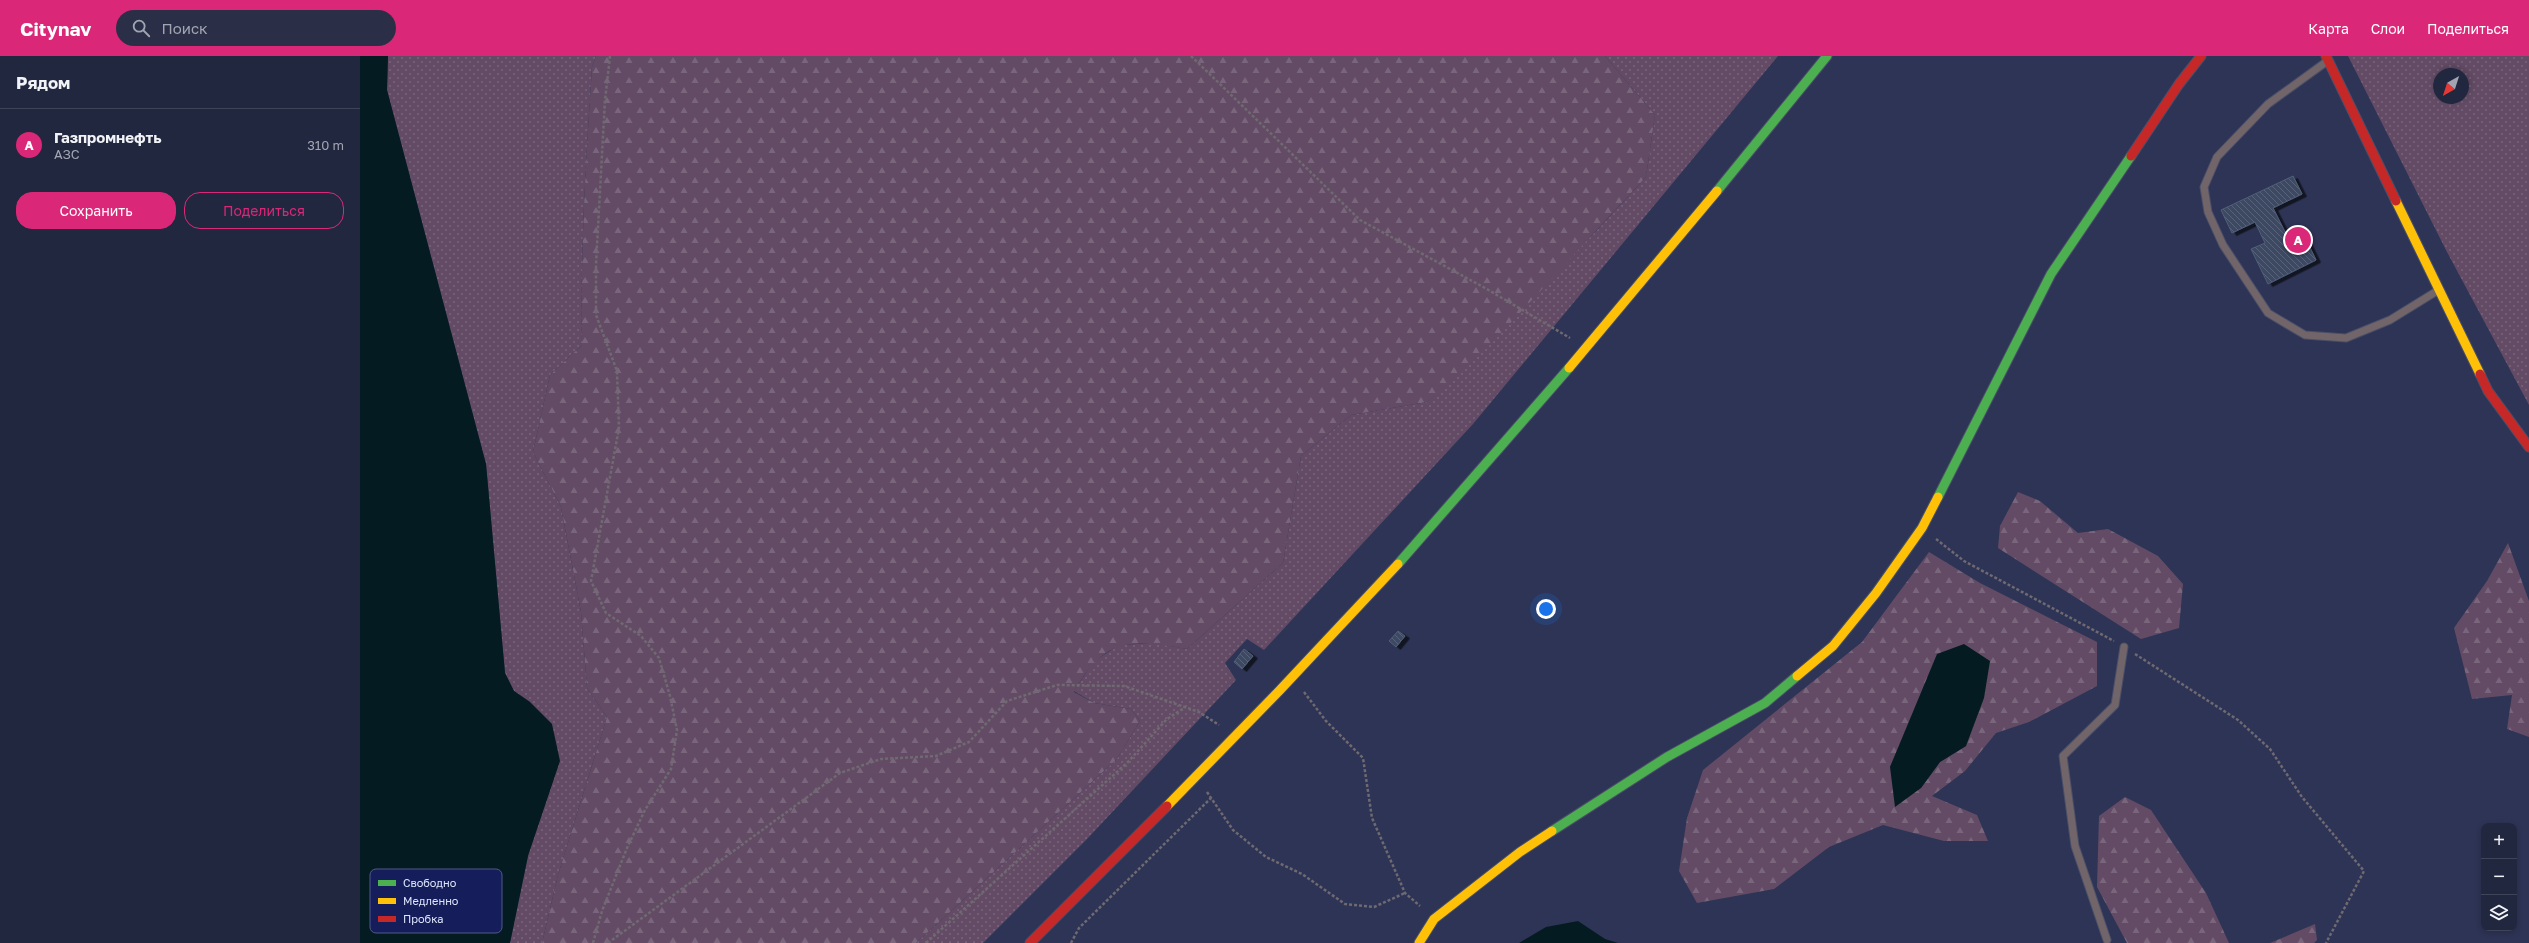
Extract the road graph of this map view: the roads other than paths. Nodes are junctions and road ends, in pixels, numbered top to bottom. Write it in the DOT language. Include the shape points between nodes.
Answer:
graph roads {
  1 [pos="1814,56"];
  2 [pos="1827,56"];
  3 [pos="2201,56"];
  4 [pos="2327,58"];
  5 [pos="1773,123"];
  6 [pos="2439,290"];
  7 [pos="2529,447"];
  8 [pos="2124,647"];
  9 [pos="2107,940"];
  10 [pos="1030,943"];
  11 [pos="1419,943"];
  1 -- 5 [label="main road" via="1792,88"];
  2 -- 5 [label="main road"];
  3 -- 11 [label="main road" via="2178,84 2051,274 1922,528 1876,593 1833,646 1765,703 1668,757 1520,852 1434,919"];
  4 -- 6 [label="main road"];
  4 -- 6 [label="lane" via="2268,104 2218,157 2204,187 2208,212 2223,245 2268,313 2305,335 2346,338 2390,320"];
  5 -- 10 [label="main road" via="1587,348 1424,536 1236,737"];
  6 -- 7 [label="main road" via="2488,391"];
  8 -- 9 [label="lane" via="2115,705 2063,756 2076,846"];
}
